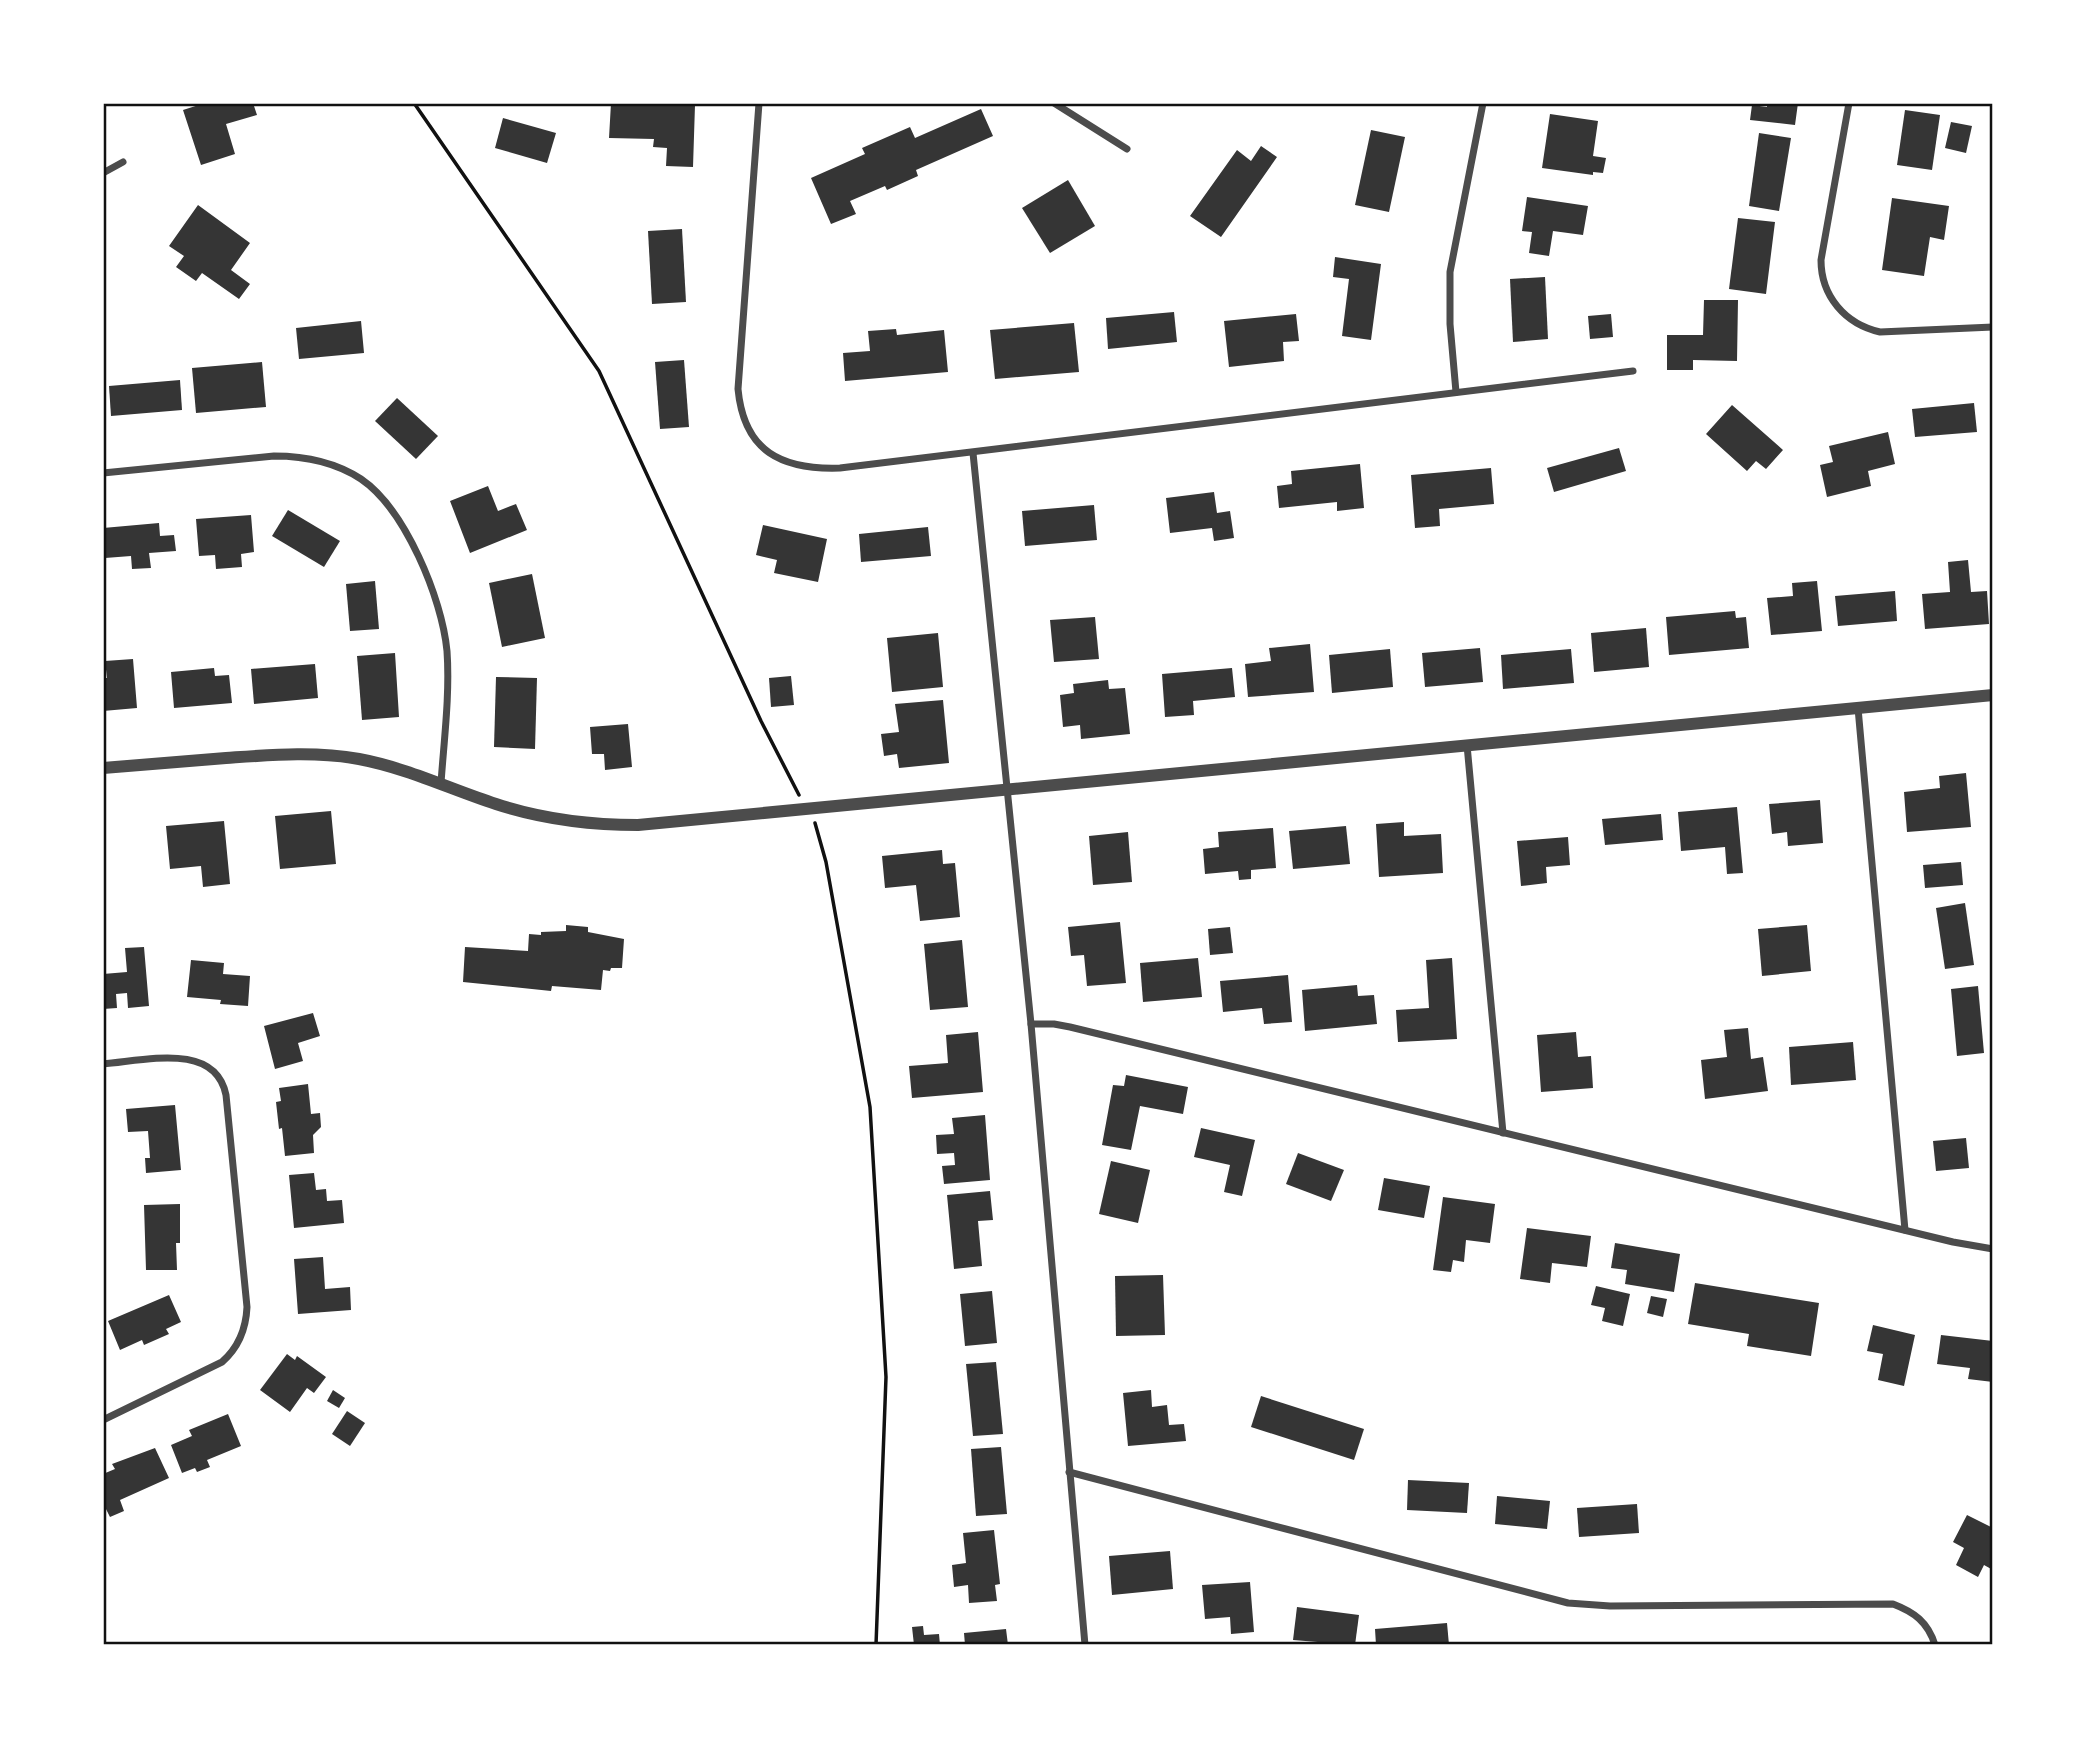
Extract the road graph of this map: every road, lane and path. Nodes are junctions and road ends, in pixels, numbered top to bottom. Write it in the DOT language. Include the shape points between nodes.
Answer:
graph roads {
  1 [pos="414,103"];
  2 [pos="759,103"];
  3 [pos="1054,103"];
  4 [pos="1483,103"];
  5 [pos="1849,103"];
  6 [pos="1126,149"];
  7 [pos="123,162"];
  8 [pos="103,173"];
  9 [pos="1993,327"];
  10 [pos="1633,372"];
  11 [pos="1456,392"];
  12 [pos="972,453"];
  13 [pos="103,473"];
  14 [pos="1993,695"];
  15 [pos="1858,707"];
  16 [pos="1467,745"];
  17 [pos="103,768"];
  18 [pos="441,783"];
  19 [pos="1008,789"];
  20 [pos="798,793"];
  21 [pos="816,826"];
  22 [pos="1031,1024"];
  23 [pos="103,1064"];
  24 [pos="1503,1133"];
  25 [pos="1905,1230"];
  26 [pos="1993,1249"];
  27 [pos="103,1420"];
  28 [pos="1069,1472"];
  29 [pos="876,1645"];
  30 [pos="1085,1645"];
  31 [pos="1935,1645"];
  1 -- 20 [label="path" via="599,371"];
  2 -- 12 [label="street" via="738,376 746,426 763,449 788,463 825,469"];
  3 -- 6 [label="street"];
  4 -- 11 [label="street" via="1450,272"];
  5 -- 9 [label="street" via="1821,260 1823,279 1833,300 1850,319 1880,332"];
  7 -- 8 [label="street"];
  10 -- 11 [label="street"];
  11 -- 12 [label="street"];
  12 -- 19 [label="street"];
  13 -- 18 [label="street" via="293,456 341,469 377,492 419,559 444,629 447,682"];
  14 -- 15 [label="street"];
  15 -- 16 [label="street"];
  15 -- 25 [label="street"];
  16 -- 19 [label="street"];
  16 -- 24 [label="street"];
  17 -- 18 [label="street" via="319,754 359,759"];
  18 -- 19 [label="street" via="530,813 616,825"];
  19 -- 22 [label="street"];
  21 -- 29 [label="path" via="870,1107 886,1377"];
  22 -- 24 [label="street" via="1070,1027"];
  22 -- 28 [label="street"];
  23 -- 27 [label="street" via="189,1059 204,1063 221,1080 247,1307 239,1340 222,1363"];
  24 -- 25 [label="street"];
  25 -- 26 [label="street"];
  28 -- 30 [label="street"];
  28 -- 31 [label="street" via="1568,1603 1893,1604 1922,1620"];
}
